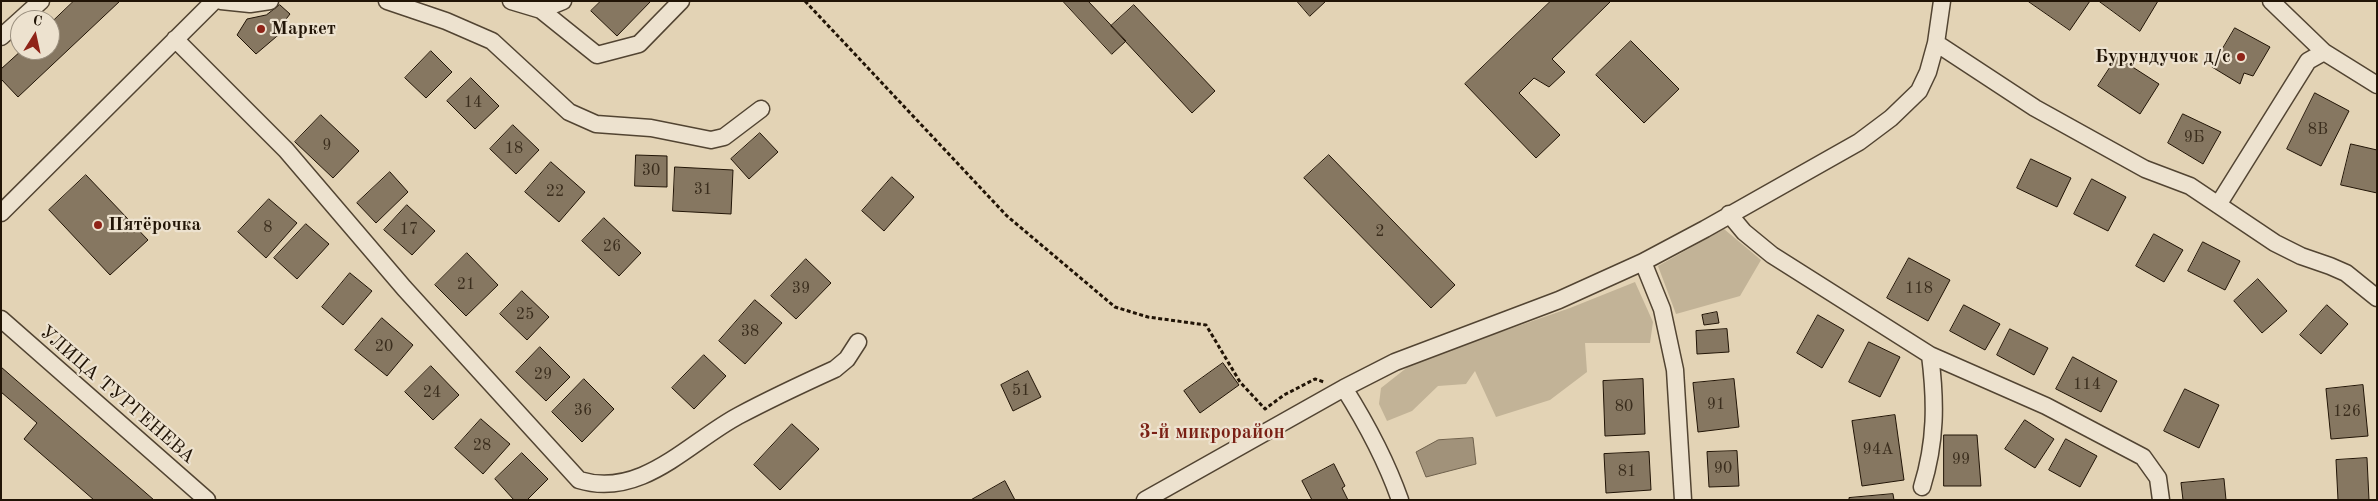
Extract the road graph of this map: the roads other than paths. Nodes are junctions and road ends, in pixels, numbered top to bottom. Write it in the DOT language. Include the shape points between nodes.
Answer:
graph roads {
  1 [pos="41,1"];
  2 [pos="214,1"];
  3 [pos="221,1"];
  4 [pos="270,1"];
  5 [pos="388,1"];
  6 [pos="511,1"];
  7 [pos="563,1"];
  8 [pos="681,1"];
  9 [pos="1942,1"];
  10 [pos="2271,1"];
  11 [pos="31,10"];
  12 [pos="540,10"];
  13 [pos="175,39"];
  14 [pos="1936,43"];
  15 [pos="2324,52"];
  16 [pos="2377,85"];
  17 [pos="761,109"];
  18 [pos="2218,204"];
  19 [pos="1,213"];
  20 [pos="1729,214"];
  21 [pos="1643,262"];
  22 [pos="2377,298"];
  23 [pos="1,319"];
  24 [pos="858,342"];
  25 [pos="1930,355"];
  26 [pos="1344,388"];
  27 [pos="1922,487"];
  28 [pos="207,500"];
  29 [pos="1145,500"];
  30 [pos="1400,500"];
  31 [pos="1683,500"];
  32 [pos="2161,500"];
  1 -- 11 [label="street"];
  2 -- 13 [label="street"];
  3 -- 4 [label="street" via="242,4"];
  5 -- 17 [label="street" via="492,41 569,112 596,124 651,128 711,140 724,137"];
  6 -- 12 [label="street"];
  7 -- 12 [label="street"];
  8 -- 12 [label="street" via="639,44 596,55"];
  9 -- 14 [label="street"];
  10 -- 15 [label="street"];
  13 -- 19 [label="street"];
  13 -- 24 [label="street" via="286,150 404,288 579,480 607,485 646,475 736,416 835,370"];
  14 -- 18 [label="street" via="2035,108 2146,169 2190,186"];
  14 -- 20 [label="street" via="1919,91 1891,118 1840,153"];
  15 -- 16 [label="street"];
  15 -- 18 [label="street" via="2308,61"];
  18 -- 22 [label="street" via="2275,243 2346,273"];
  20 -- 21 [label="street"];
  20 -- 25 [label="street" via="1744,232 1772,255"];
  21 -- 26 [label="street" via="1559,300 1401,360"];
  21 -- 31 [label="street" via="1662,309 1675,370"];
  23 -- 28 [label="street, УЛИЦА ТУРГЕНЕВА"];
  25 -- 27 [label="street" via="1934,440"];
  25 -- 32 [label="street" via="2046,406 2143,457 2158,478"];
  26 -- 29 [label="street"];
  26 -- 30 [label="street" via="1362,417"];
}
